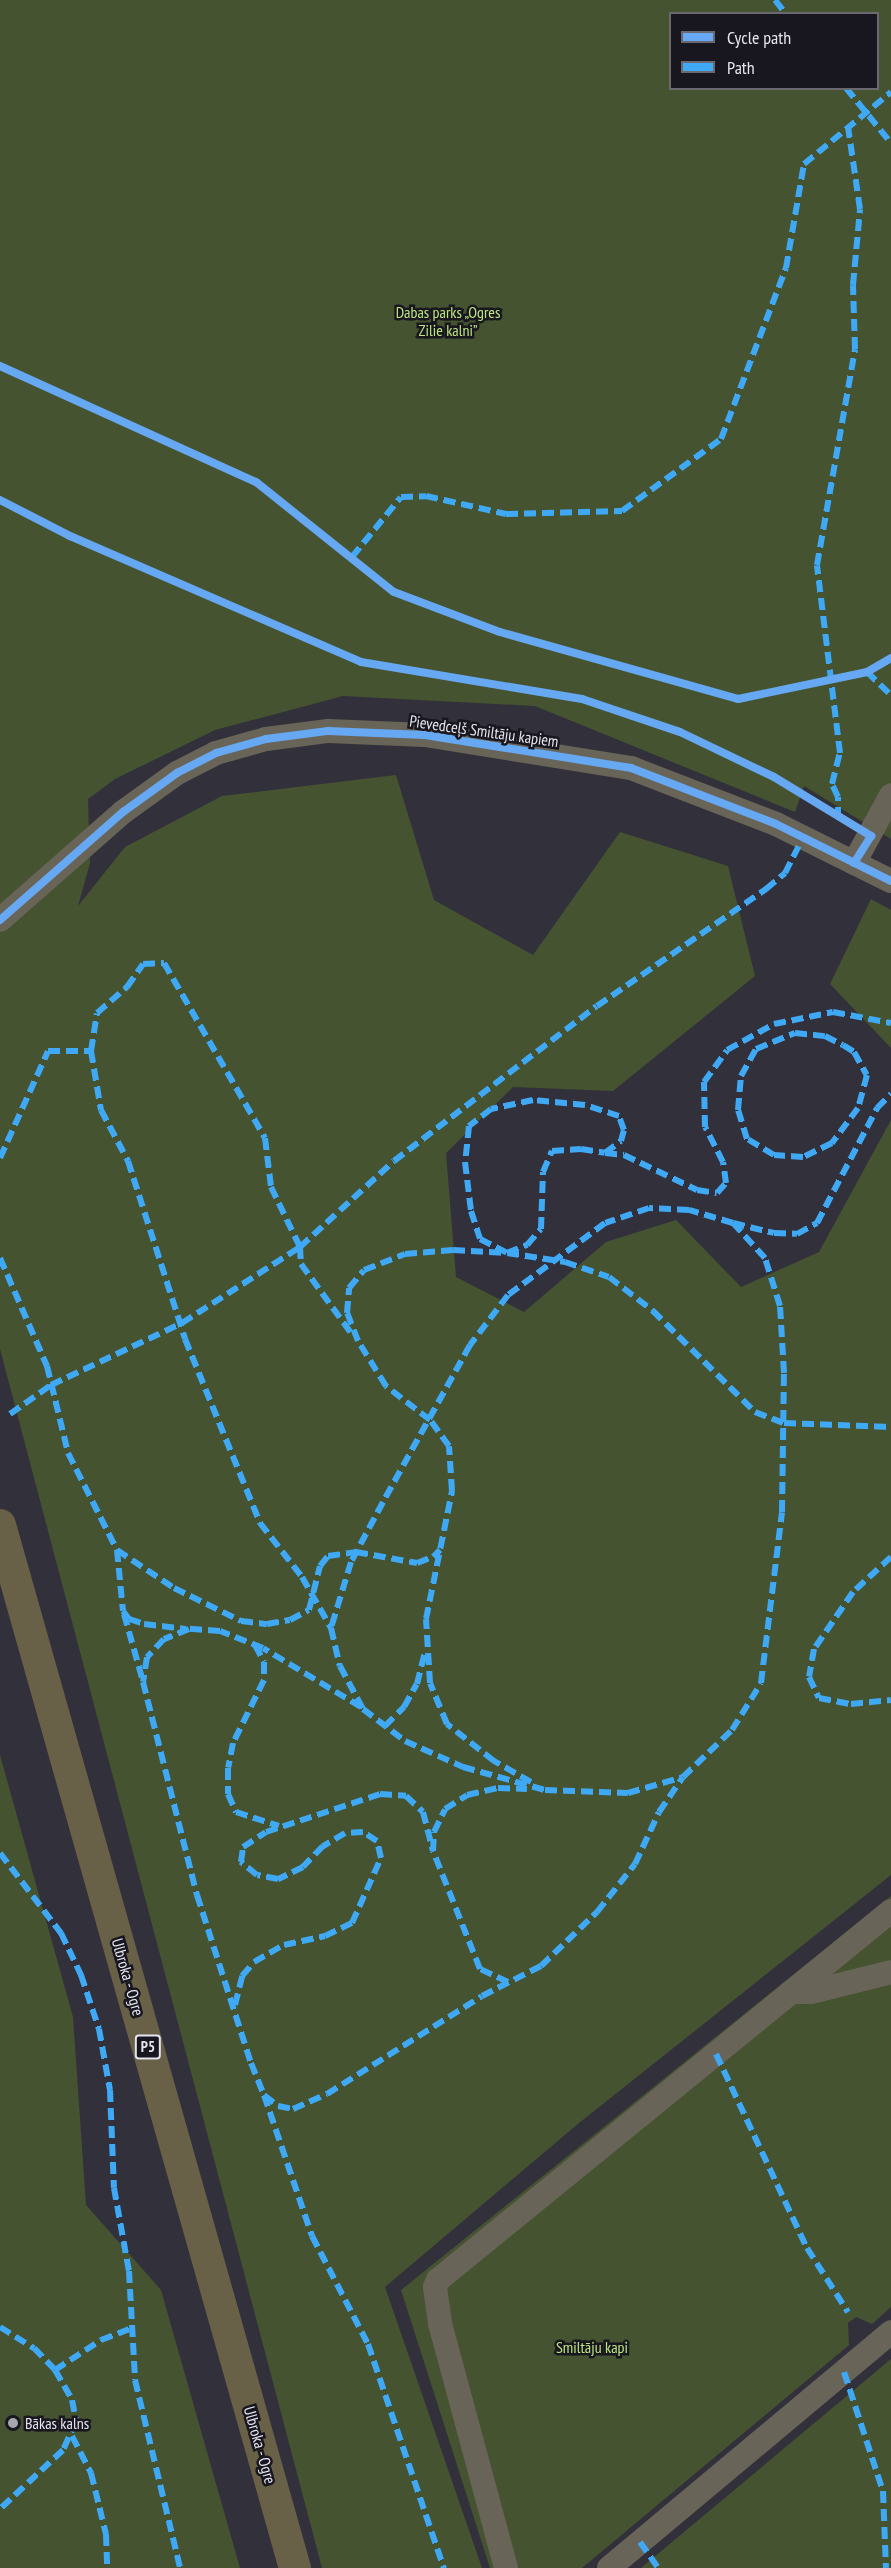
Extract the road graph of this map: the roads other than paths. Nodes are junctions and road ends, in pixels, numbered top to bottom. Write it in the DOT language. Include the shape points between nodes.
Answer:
graph roads {
  1 [pos="891,795"];
  2 [pos="854,863"];
  3 [pos="891,881"];
  4 [pos="0,920"];
  5 [pos="0,1525"];
  6 [pos="891,1911"];
  7 [pos="891,1972"];
  8 [pos="791,1992"];
  9 [pos="891,2332"];
  10 [pos="295,2568"];
  11 [pos="506,2568"];
  12 [pos="609,2568"];
  1 -- 2 [label="street"];
  2 -- 3 [label="street, Pievedceļš Smiltāju kapiem"];
  2 -- 4 [label="street, Pievedceļš Smiltāju kapiem" via="776,824 631,768 425,735 328,731 266,739 216,753 177,773 123,812"];
  5 -- 10 [label="main road, Ulbroka - Ogre / P5"];
  6 -- 8 [label="street"];
  7 -- 8 [label="street" via="812,1992"];
  8 -- 11 [label="street" via="435,2287 440,2323"];
  9 -- 12 [label="street"];
}
